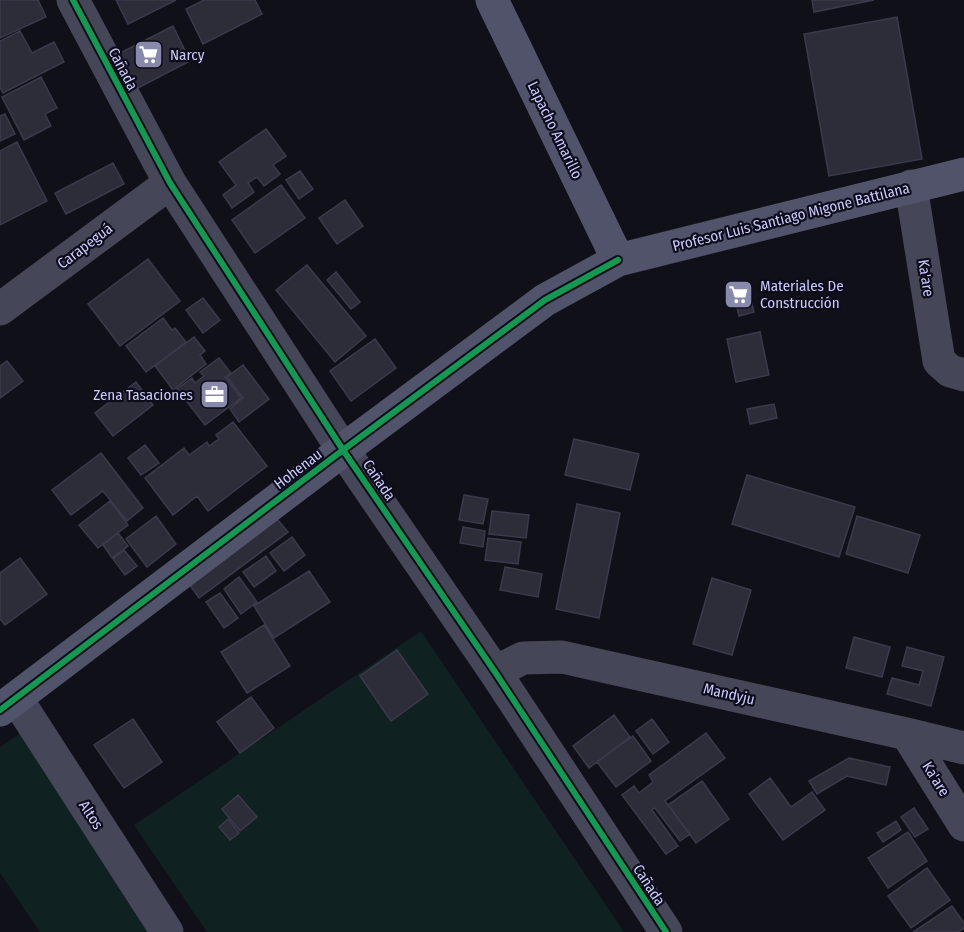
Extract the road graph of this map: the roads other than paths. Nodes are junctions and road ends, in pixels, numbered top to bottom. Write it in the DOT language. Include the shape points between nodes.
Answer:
graph roads {
  1 [pos="72,0"];
  2 [pos="492,0"];
  3 [pos="964,174"];
  4 [pos="170,183"];
  5 [pos="911,186"];
  6 [pos="618,260"];
  7 [pos="0,309"];
  8 [pos="955,372"];
  9 [pos="343,450"];
  10 [pos="495,672"];
  11 [pos="8,704"];
  12 [pos="907,734"];
  13 [pos="964,748"];
  14 [pos="964,825"];
  15 [pos="167,932"];
  16 [pos="666,932"];
  1 -- 4 [label="street, Cañada"];
  2 -- 6 [label="street, Lapacho Amarillo"];
  3 -- 5 [label="street, Profesor Luis Santiago Migone Battilana"];
  4 -- 7 [label="street, Carapeguá"];
  4 -- 9 [label="street, Cañada"];
  5 -- 6 [label="street, Profesor Luis Santiago Migone Battilana"];
  5 -- 8 [label="street, Ka'are" via="939,361"];
  6 -- 9 [label="street, Hohenau" via="545,300"];
  9 -- 10 [label="street, Cañada"];
  9 -- 11 [label="street, Hohenau"];
  10 -- 12 [label="street, Mandyju" via="523,658 562,657"];
  10 -- 16 [label="street, Cañada"];
  11 -- 15 [label="street, Altos"];
  12 -- 13 [label="street, Mandyju"];
  12 -- 14 [label="street, Ka'are"];
}
